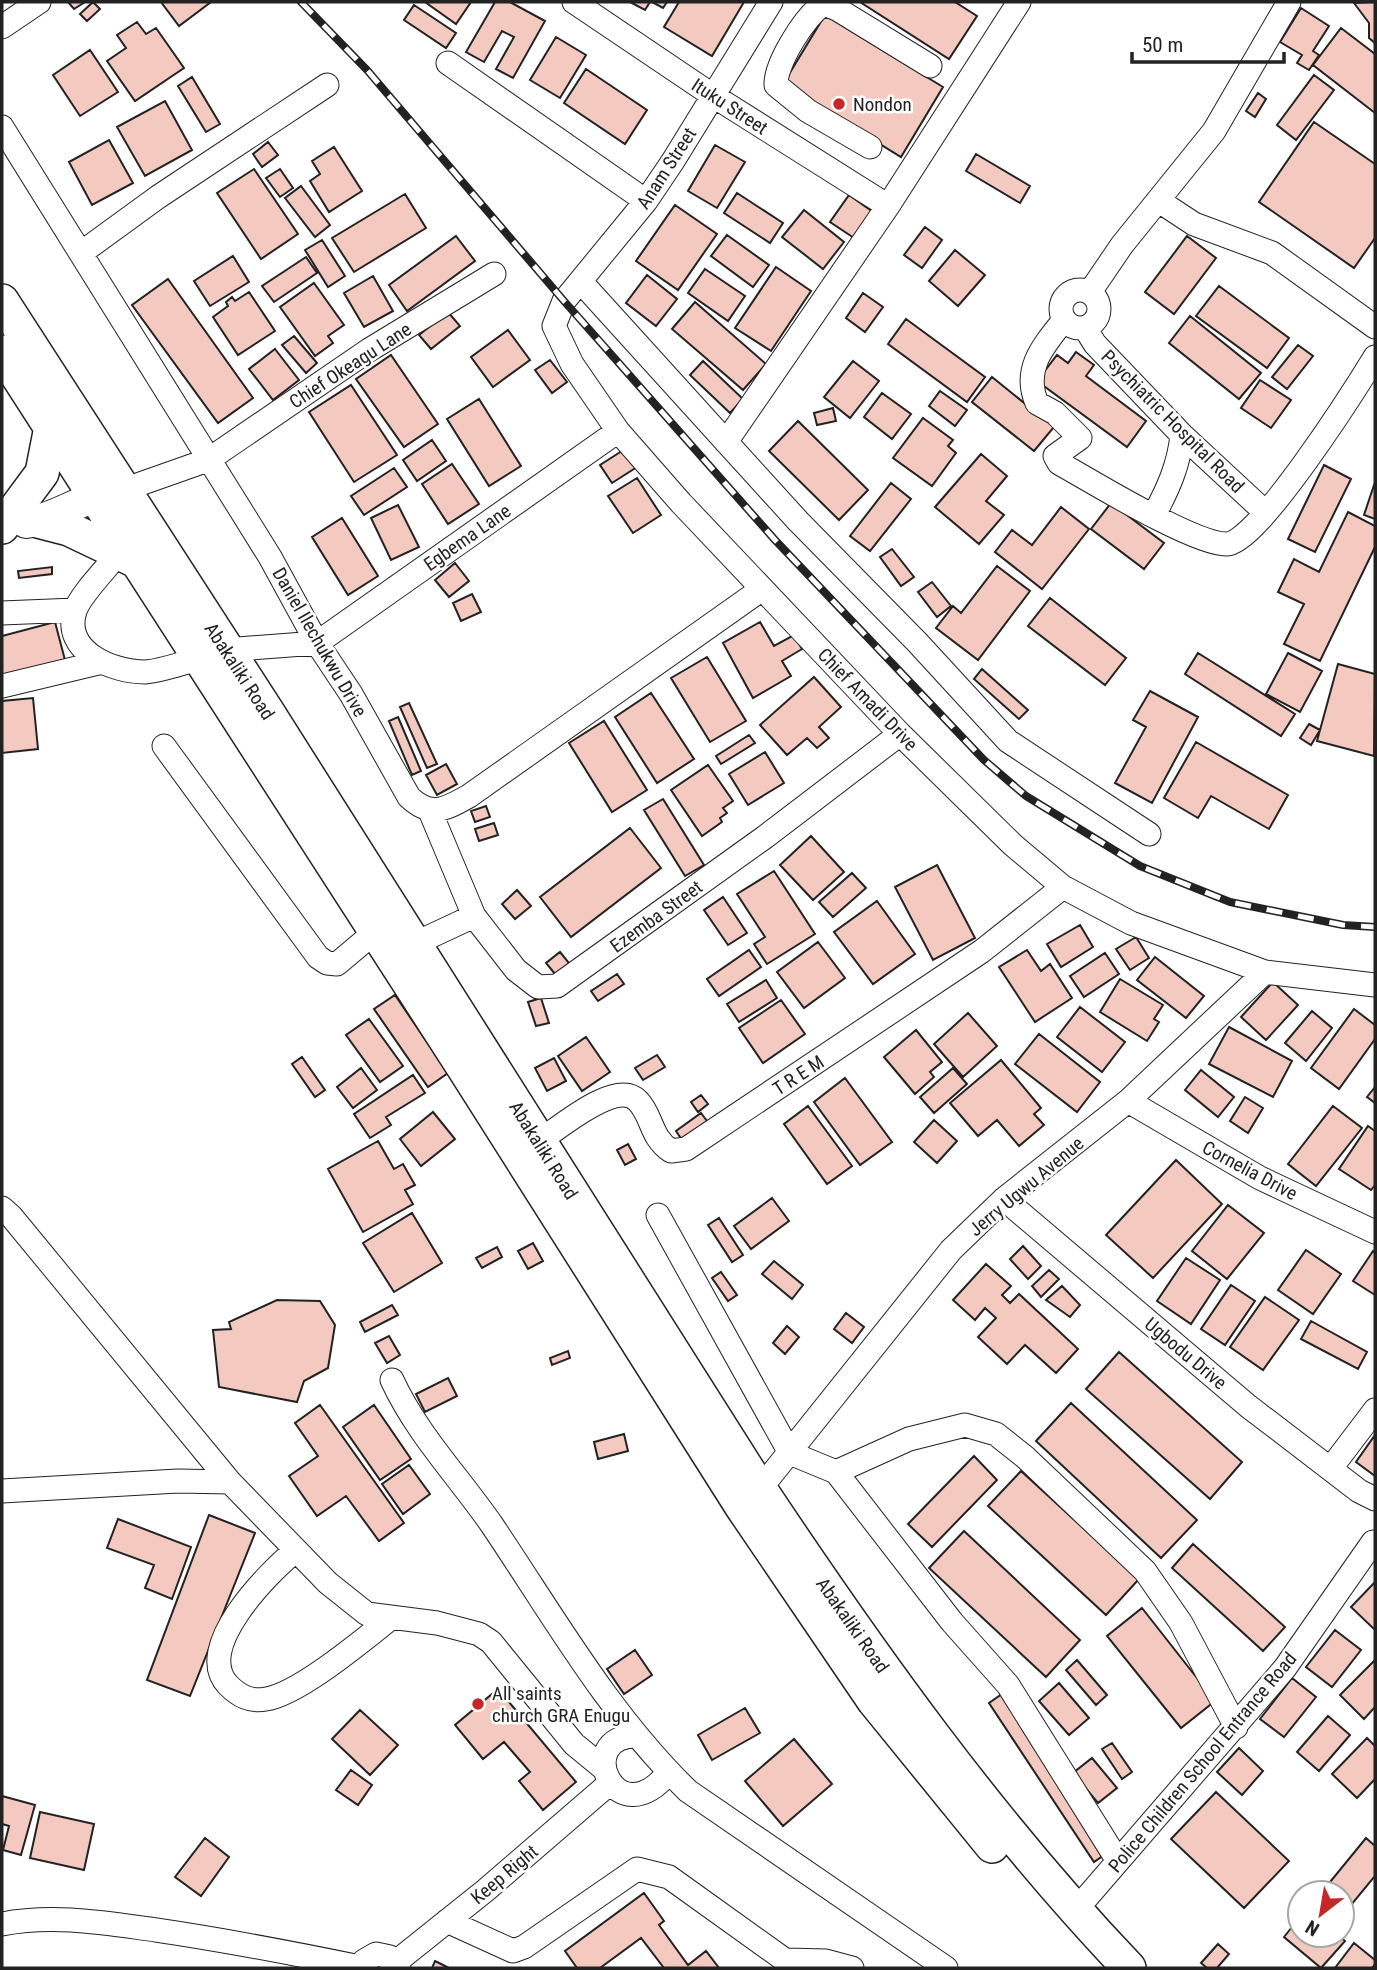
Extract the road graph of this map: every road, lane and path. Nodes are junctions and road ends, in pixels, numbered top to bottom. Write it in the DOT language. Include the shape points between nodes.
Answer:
graph roads {
  1 [pos="39,2"];
  2 [pos="574,2"];
  3 [pos="771,2"];
  4 [pos="1019,2"];
  5 [pos="1289,2"];
  6 [pos="2,27"];
  7 [pos="448,63"];
  8 [pos="930,66"];
  9 [pos="327,85"];
  10 [pos="712,95"];
  11 [pos="2,127"];
  12 [pos="837,128"];
  13 [pos="870,147"];
  14 [pos="817,161"];
  15 [pos="646,201"];
  16 [pos="1159,201"];
  17 [pos="888,206"];
  18 [pos="81,253"];
  19 [pos="494,274"];
  20 [pos="582,283"];
  21 [pos="1090,292"];
  22 [pos="2,301"];
  23 [pos="1074,324"];
  24 [pos="554,326"];
  25 [pos="1375,327"];
  26 [pos="2,352"];
  27 [pos="1375,357"];
  28 [pos="51,427"];
  29 [pos="618,431"];
  30 [pos="1182,435"];
  31 [pos="726,442"];
  32 [pos="208,460"];
  33 [pos="109,492"];
  34 [pos="1265,512"];
  35 [pos="1154,516"];
  36 [pos="38,522"];
  37 [pos="2,527"];
  38 [pos="128,558"];
  39 [pos="762,589"];
  40 [pos="75,610"];
  41 [pos="2,613"];
  42 [pos="317,643"];
  43 [pos="212,655"];
  44 [pos="102,662"];
  45 [pos="2,686"];
  46 [pos="900,734"];
  47 [pos="164,746"];
  48 [pos="430,811"];
  49 [pos="1149,834"];
  50 [pos="1063,887"];
  51 [pos="474,916"];
  52 [pos="375,932"];
  53 [pos="412,945"];
  54 [pos="1265,972"];
  55 [pos="1375,985"];
  56 [pos="1128,1101"];
  57 [pos="538,1142"];
  58 [pos="1004,1199"];
  59 [pos="2,1208"];
  60 [pos="658,1215"];
  61 [pos="1375,1232"];
  62 [pos="393,1380"];
  63 [pos="1375,1410"];
  64 [pos="790,1453"];
  65 [pos="1331,1468"];
  66 [pos="836,1472"];
  67 [pos="230,1482"];
  68 [pos="760,1489"];
  69 [pos="2,1491"];
  70 [pos="1375,1499"];
  71 [pos="1373,1542"];
  72 [pos="296,1550"];
  73 [pos="391,1618"];
  74 [pos="1236,1727"];
  75 [pos="637,1736"];
  76 [pos="669,1772"];
  77 [pos="606,1775"];
  78 [pos="1118,1861"];
  79 [pos="1074,1911"];
  80 [pos="447,1921"];
  81 [pos="2,1924"];
  82 [pos="791,1964"];
  83 [pos="397,1965"];
  84 [pos="360,1968"];
  85 [pos="852,1968"];
  86 [pos="946,1968"];
  87 [pos="1097,1968"];
  88 [pos="1129,1968"];
  1 -- 6 [label="street"];
  2 -- 10 [label="street, Ituku Street"];
  3 -- 10 [label="street, Anam Street"];
  4 -- 17 [label="street"];
  5 -- 16 [label="street" via="1214,131"];
  7 -- 15 [label="street"];
  8 -- 12 [label="street" via="836,9 824,4 812,10 778,68 776,85"];
  9 -- 18 [label="street"];
  10 -- 14 [label="street, Ituku Street"];
  10 -- 15 [label="street, Anam Street"];
  11 -- 18 [label="street, Daniel Ilechukwu Drive"];
  12 -- 13 [label="street"];
  12 -- 14 [label="street"];
  14 -- 17 [label="street, Ituku Street"];
  15 -- 20 [label="street, Anam Street"];
  16 -- 21 [label="street"];
  16 -- 25 [label="street" via="1194,224 1272,253"];
  17 -- 31 [label="street"];
  18 -- 32 [label="street, Daniel Ilechukwu Drive"];
  19 -- 32 [label="street, Chief Okeagu Lane" via="369,350"];
  20 -- 24 [label="street, Anam Street" via="564,301"];
  20 -- 31 [label="street"];
  21 -- 23 [label="street" via="1099,304 1097,319"];
  21 -- 23 [label="street" via="1075,290 1063,299 1060,314"];
  22 -- 33 [label="highway, Abakaliki Road"];
  23 -- 30 [label="street, Psychiatric Hospital Road"];
  23 -- 35 [label="street" via="1036,358 1031,376 1037,403 1055,413 1080,438 1055,456 1059,463"];
  24 -- 29 [label="street, Chief Amadi Drive" via="572,364"];
  26 -- 28 [label="highway, Abakaliki Road"];
  27 -- 34 [label="street" via="1318,444"];
  28 -- 33 [label="highway, Abakaliki Road"];
  28 -- 37 [label="highway" via="42,473"];
  29 -- 39 [label="street, Chief Amadi Drive"];
  29 -- 42 [label="street, Egbema Lane"];
  30 -- 34 [label="street, Psychiatric Hospital Road"];
  30 -- 35 [label="street" via="1180,457"];
  31 -- 49 [label="street" via="1008,741"];
  32 -- 33 [label="street, Chief Okeagu Lane"];
  32 -- 42 [label="street, Daniel Ilechukwu Drive" via="270,556"];
  33 -- 36 [label="main road"];
  33 -- 38 [label="highway, Abakaliki Road"];
  33 -- 43 [label="highway, Abakaliki Road"];
  34 -- 35 [label="street" via="1236,542 1226,544"];
  36 -- 37 [label="main road"];
  36 -- 38 [label="highway" via="69,529"];
  38 -- 40 [label="street"];
  38 -- 43 [label="highway, Abakaliki Road"];
  39 -- 46 [label="street, Chief Amadi Drive"];
  39 -- 48 [label="street" via="469,796 441,811"];
  40 -- 41 [label="street"];
  40 -- 44 [label="street" via="73,632 80,649"];
  42 -- 43 [label="street"];
  42 -- 48 [label="street, Daniel Ilechukwu Drive" via="410,797"];
  43 -- 44 [label="street" via="145,672"];
  43 -- 52 [label="highway, Abakaliki Road"];
  43 -- 53 [label="highway, Abakaliki Road"];
  44 -- 45 [label="street"];
  46 -- 50 [label="street, Chief Amadi Drive" via="1013,845"];
  46 -- 51 [label="street, Ezemba Street" via="557,986 538,988 516,970"];
  47 -- 52 [label="street" via="318,957 337,964"];
  48 -- 51 [label="street, Ezemba Street"];
  50 -- 54 [label="street, Chief Amadi Drive" via="1131,923"];
  50 -- 57 [label="street, T R E M" via="982,951 686,1149 671,1151 659,1142 638,1101 625,1094 603,1098"];
  51 -- 53 [label="street"];
  52 -- 87 [label="highway, Abakaliki Road" via="741,1507 874,1701"];
  53 -- 57 [label="highway, Abakaliki Road"];
  54 -- 55 [label="street, Chief Amadi Drive"];
  54 -- 56 [label="street, Jerry Ugwu Avenue"];
  56 -- 58 [label="street, Jerry Ugwu Avenue"];
  56 -- 61 [label="street, Cornelia Drive" via="1260,1178"];
  57 -- 68 [label="highway, Abakaliki Road"];
  58 -- 64 [label="street, Jerry Ugwu Avenue" via="910,1298"];
  58 -- 65 [label="street, Ugbodu Drive" via="1248,1406"];
  59 -- 67 [label="street"];
  60 -- 64 [label="street"];
  62 -- 75 [label="street" via="408,1413 491,1523 570,1646"];
  63 -- 65 [label="street"];
  64 -- 66 [label="street"];
  64 -- 68 [label="street, Jerry Ugwu Avenue"];
  65 -- 70 [label="street, Ugbodu Drive"];
  66 -- 74 [label="street" via="909,1439 965,1425 996,1434 1145,1572 1181,1623"];
  66 -- 78 [label="street" via="952,1622 1008,1685"];
  67 -- 69 [label="street"];
  67 -- 72 [label="street"];
  68 -- 79 [label="highway, Abakaliki Road" via="915,1712"];
  71 -- 74 [label="street, Police Children School Entrance Road" via="1285,1668"];
  72 -- 73 [label="street" via="349,1602 367,1614"];
  72 -- 73 [label="street" via="247,1599 220,1651 221,1678 234,1692 250,1700 291,1690"];
  73 -- 77 [label="street" via="451,1626 491,1642 574,1744"];
  74 -- 78 [label="street, Police Children School Entrance Road"];
  75 -- 76 [label="street"];
  75 -- 77 [label="street" via="624,1738 604,1756"];
  76 -- 77 [label="street" via="658,1785 636,1795 624,1793"];
  76 -- 86 [label="street" via="688,1791"];
  77 -- 80 [label="street, Keep Right"];
  78 -- 79 [label="street, Police Children School Entrance Road"];
  79 -- 88 [label="highway, Abakaliki Road"];
  80 -- 82 [label="street" via="513,1951 637,1869 669,1877"];
  80 -- 83 [label="street, Keep Right"];
  81 -- 84 [label="street" via="51,1918 91,1921 235,1942"];
  82 -- 85 [label="street" via="825,1961"];
  83 -- 84 [label="street" via="390,1957 376,1954"];
}
